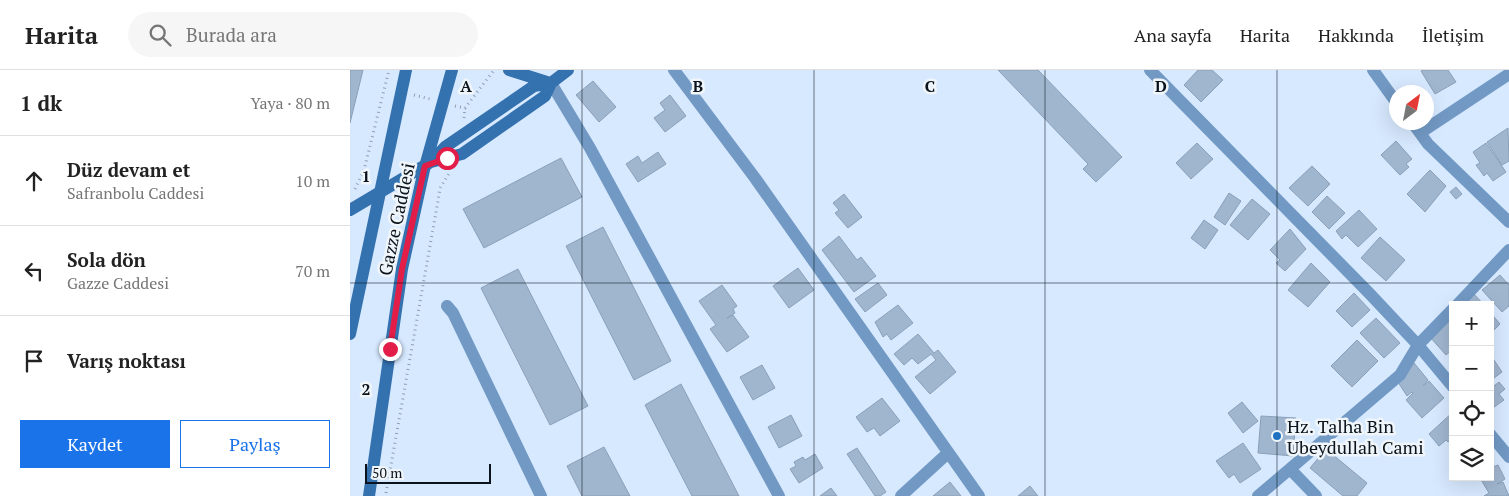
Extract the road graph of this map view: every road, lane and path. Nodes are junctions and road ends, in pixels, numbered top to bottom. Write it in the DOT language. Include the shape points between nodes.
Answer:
graph roads {
  1 [pos="389,70"];
  2 [pos="406,70"];
  3 [pos="452,70"];
  4 [pos="494,70"];
  5 [pos="509,70"];
  6 [pos="568,70"];
  7 [pos="674,70"];
  8 [pos="1150,70"];
  9 [pos="1373,70"];
  10 [pos="1509,74"];
  11 [pos="552,83"];
  12 [pos="400,92"];
  13 [pos="1389,92"];
  14 [pos="443,103"];
  15 [pos="1418,130"];
  16 [pos="1420,133"];
  17 [pos="428,164"];
  18 [pos="457,166"];
  19 [pos="379,193"];
  20 [pos="350,194"];
  21 [pos="350,210"];
  22 [pos="1509,222"];
  23 [pos="1509,250"];
  24 [pos="1461,301"];
  25 [pos="447,306"];
  26 [pos="352,312"];
  27 [pos="1449,313"];
  28 [pos="350,334"];
  29 [pos="1418,345"];
  30 [pos="1449,383"];
  31 [pos="1492,436"];
  32 [pos="948,453"];
  33 [pos="1509,457"];
  34 [pos="1290,469"];
  35 [pos="369,496"];
  36 [pos="385,496"];
  37 [pos="541,496"];
  38 [pos="780,496"];
  39 [pos="901,496"];
  40 [pos="979,496"];
  41 [pos="1258,496"];
  42 [pos="1316,496"];
  1 -- 20 [label="path" via="364,170 358,186"];
  2 -- 12 [label="main road, Gazze Caddesi"];
  3 -- 14 [label="main road, Gazze Caddesi"];
  4 -- 14 [label="path" via="465,108"];
  5 -- 11 [label="main road"];
  6 -- 11 [label="main road"];
  7 -- 32 [label="street" via="755,178"];
  8 -- 29 [label="street"];
  9 -- 13 [label="street"];
  10 -- 16 [label="street"];
  11 -- 17 [label="main road" via="534,86 445,147"];
  11 -- 38 [label="street"];
  12 -- 14 [label="path"];
  12 -- 19 [label="main road, Gazze Caddesi"];
  14 -- 17 [label="main road, Gazze Caddesi"];
  15 -- 16 [label="street"];
  16 -- 22 [label="street"];
  17 -- 19 [label="main road"];
  17 -- 35 [label="main road, Gazze Caddesi" via="402,269"];
  18 -- 36 [label="path" via="440,188 424,260"];
  19 -- 21 [label="main road"];
  19 -- 26 [label="main road, Gazze Caddesi"];
  23 -- 24 [label="street"];
  25 -- 37 [label="street"];
  26 -- 28 [label="main road, Gazze Caddesi"];
  27 -- 29 [label="street"];
  29 -- 30 [label="street"];
  29 -- 34 [label="street" via="1400,375"];
  31 -- 33 [label="street"];
  32 -- 39 [label="street"];
  32 -- 40 [label="street"];
  34 -- 41 [label="street"];
  34 -- 42 [label="street"];
}
